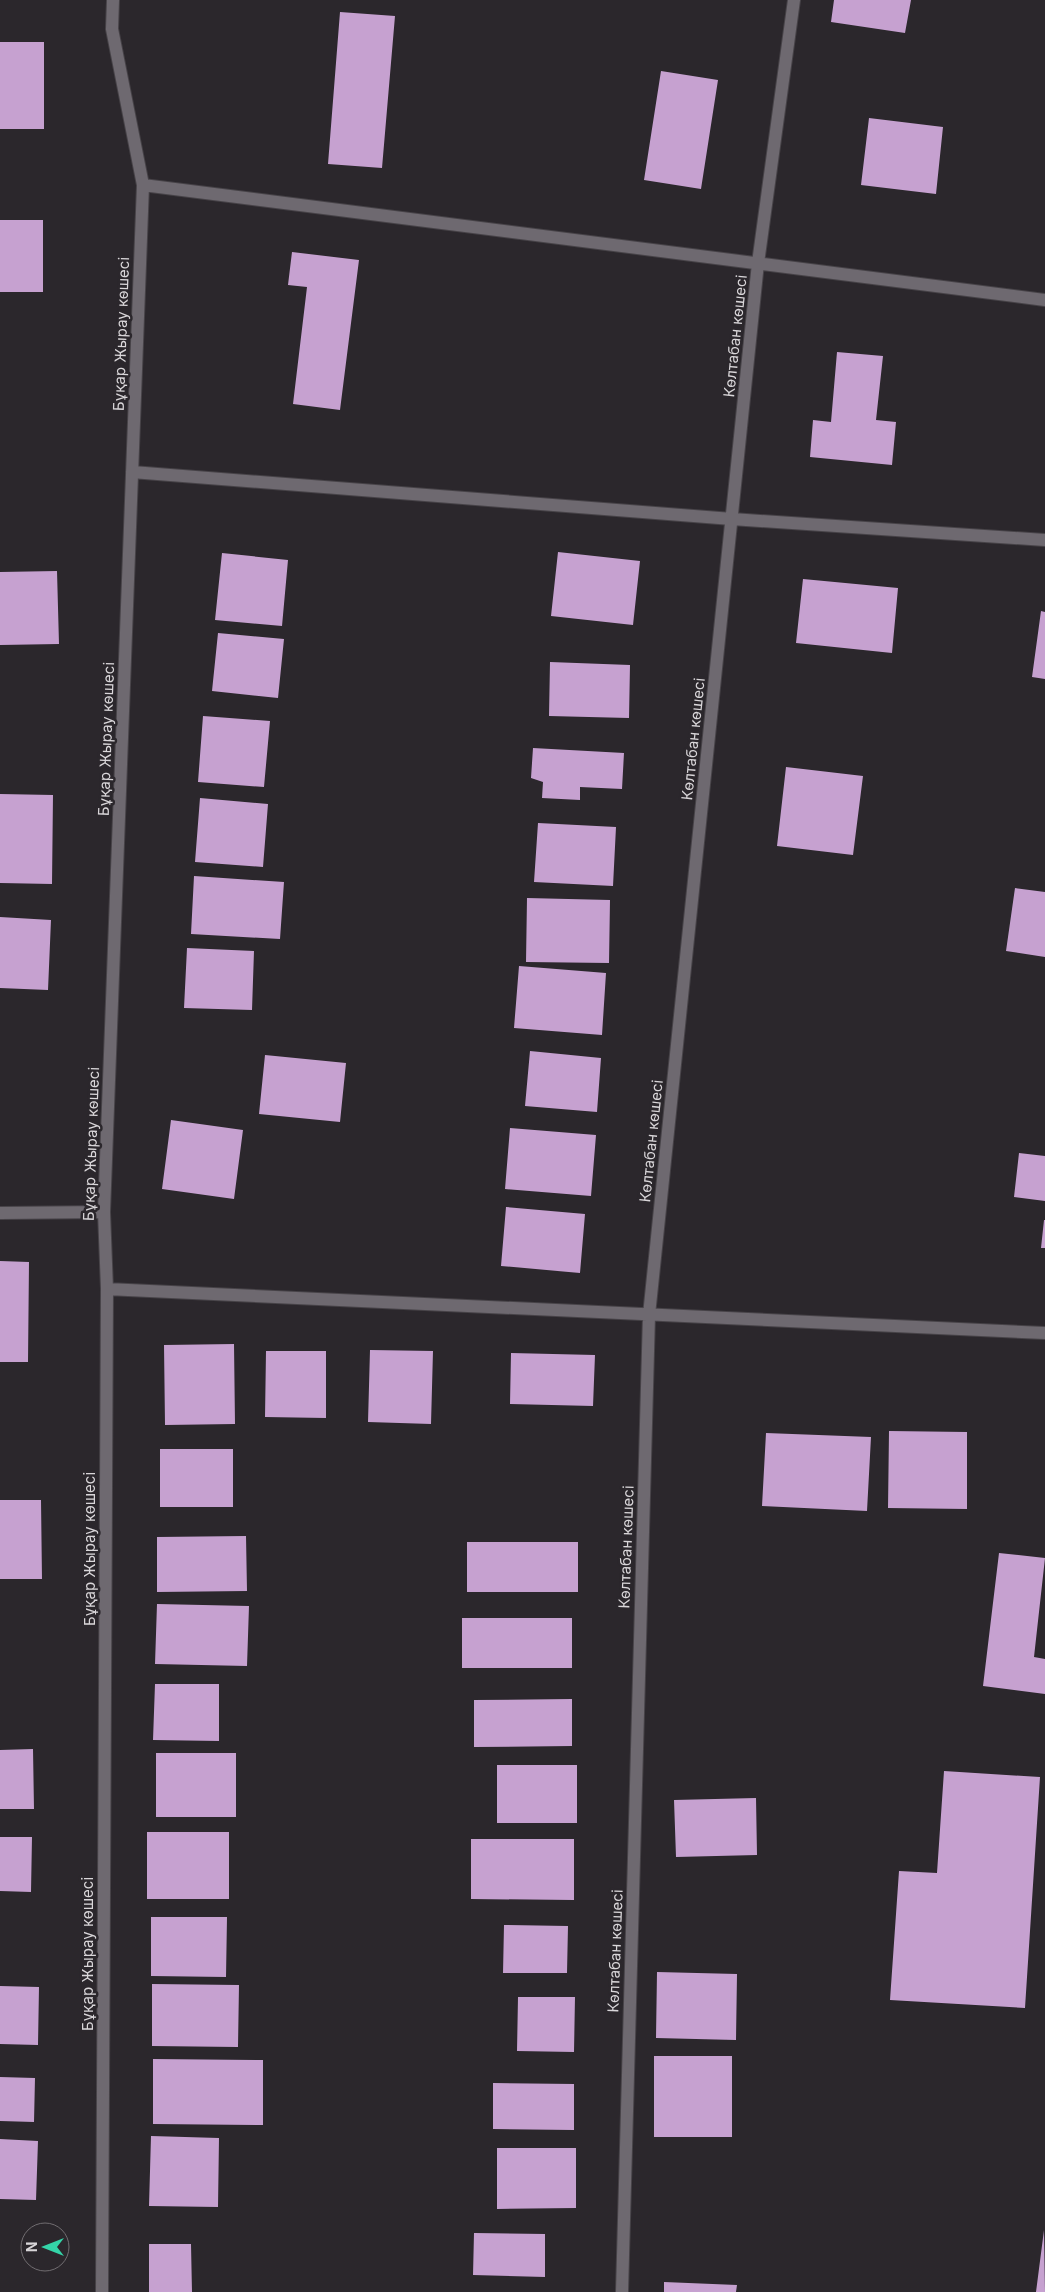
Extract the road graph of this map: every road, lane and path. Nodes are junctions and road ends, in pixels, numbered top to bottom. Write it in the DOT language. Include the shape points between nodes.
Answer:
graph roads {
  1 [pos="114,0"];
  2 [pos="794,0"];
  3 [pos="143,185"];
  4 [pos="758,263"];
  5 [pos="1045,300"];
  6 [pos="132,472"];
  7 [pos="732,519"];
  8 [pos="1045,540"];
  9 [pos="104,1212"];
  10 [pos="0,1213"];
  11 [pos="107,1289"];
  12 [pos="649,1315"];
  13 [pos="1045,1333"];
  14 [pos="102,2292"];
  15 [pos="622,2292"];
  1 -- 3 [label="street, Бұқар Жырау көшесі" via="112,29"];
  2 -- 4 [label="street, Көлтабан көшесі"];
  3 -- 4 [label="street"];
  3 -- 6 [label="street, Бұқар Жырау көшесі"];
  4 -- 5 [label="street"];
  4 -- 7 [label="street, Көлтабан көшесі"];
  6 -- 7 [label="street"];
  6 -- 9 [label="street, Бұқар Жырау көшесі"];
  7 -- 8 [label="street"];
  7 -- 12 [label="street, Көлтабан көшесі"];
  9 -- 10 [label="street"];
  9 -- 11 [label="street, Бұқар Жырау көшесі"];
  11 -- 12 [label="street"];
  11 -- 14 [label="street, Бұқар Жырау көшесі"];
  12 -- 13 [label="street"];
  12 -- 15 [label="street, Көлтабан көшесі"];
}
